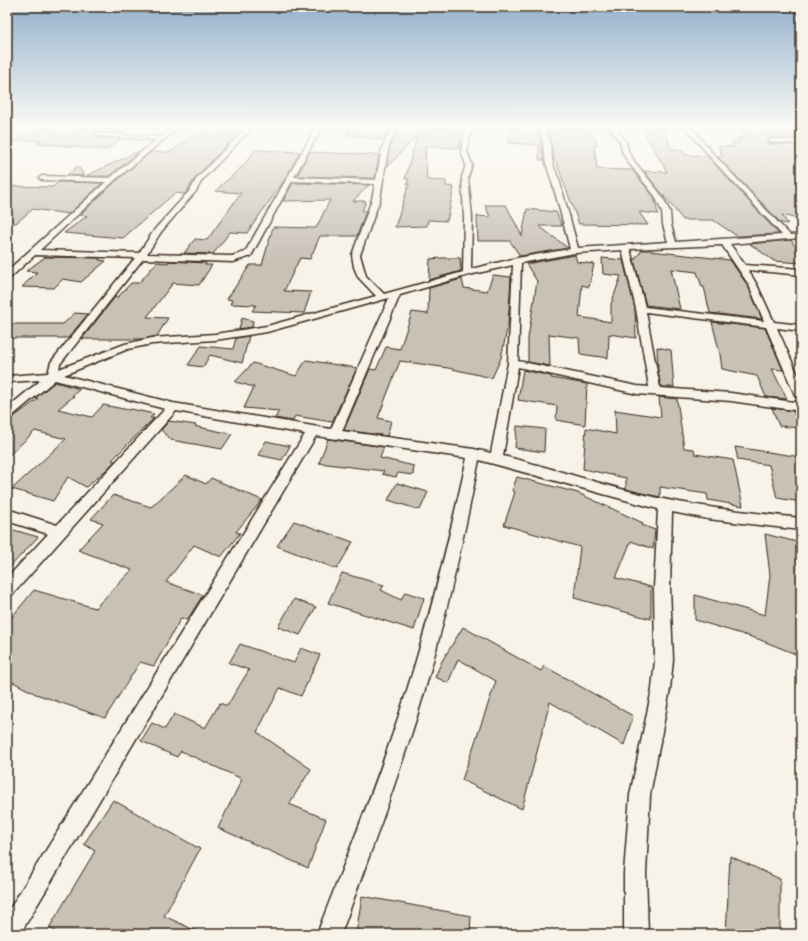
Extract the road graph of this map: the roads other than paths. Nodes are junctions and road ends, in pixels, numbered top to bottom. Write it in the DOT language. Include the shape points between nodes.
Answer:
graph roads {
  1 [pos="123,171"];
  2 [pos="206,171"];
  3 [pos="295,171"];
  4 [pos="382,171"];
  5 [pos="467,171"];
  6 [pos="553,171"];
  7 [pos="638,171"];
  8 [pos="726,171"];
  9 [pos="42,178"];
  10 [pos="290,179"];
  11 [pos="112,180"];
  12 [pos="379,182"];
  13 [pos="801,236"];
  14 [pos="788,237"];
  15 [pos="723,241"];
  16 [pos="674,244"];
  17 [pos="625,247"];
  18 [pos="575,251"];
  19 [pos="34,252"];
  20 [pos="141,256"];
  21 [pos="517,261"];
  22 [pos="742,267"];
  23 [pos="801,272"];
  24 [pos="467,273"];
  25 [pos="7,276"];
  26 [pos="396,294"];
  27 [pos="382,297"];
  28 [pos="641,309"];
  29 [pos="769,324"];
  30 [pos="801,328"];
  31 [pos="513,363"];
  32 [pos="53,376"];
  33 [pos="7,379"];
  34 [pos="655,391"];
  35 [pos="801,395"];
  36 [pos="173,407"];
  37 [pos="801,407"];
  38 [pos="7,414"];
  39 [pos="313,431"];
  40 [pos="335,434"];
  41 [pos="474,454"];
  42 [pos="496,459"];
  43 [pos="665,505"];
  44 [pos="7,515"];
  45 [pos="801,524"];
  46 [pos="58,531"];
  47 [pos="7,588"];
  48 [pos="7,934"];
  49 [pos="329,934"];
  50 [pos="636,934"];
  1 -- 11 [label="street"];
  2 -- 20 [label="street"];
  3 -- 10 [label="street"];
  4 -- 12 [label="street"];
  5 -- 24 [label="street" via="465,178 468,217"];
  6 -- 18 [label="street"];
  7 -- 16 [label="street" via="665,208 666,226"];
  8 -- 14 [label="street"];
  9 -- 11 [label="street"];
  10 -- 12 [label="street"];
  10 -- 20 [label="street" via="248,254 223,259"];
  11 -- 19 [label="street"];
  12 -- 27 [label="street" via="376,200 356,254 362,278"];
  13 -- 14 [label="street"];
  14 -- 15 [label="street"];
  15 -- 16 [label="street"];
  15 -- 22 [label="street"];
  16 -- 17 [label="street"];
  17 -- 18 [label="street"];
  17 -- 28 [label="street"];
  18 -- 21 [label="street"];
  19 -- 20 [label="street"];
  19 -- 25 [label="street"];
  20 -- 32 [label="street" via="55,364"];
  21 -- 24 [label="street"];
  21 -- 31 [label="street"];
  22 -- 23 [label="street"];
  22 -- 29 [label="street" via="753,285"];
  24 -- 26 [label="street"];
  26 -- 27 [label="street"];
  26 -- 40 [label="street"];
  27 -- 32 [label="street" via="267,330 215,337 152,341 125,347"];
  28 -- 29 [label="street"];
  28 -- 34 [label="street"];
  29 -- 30 [label="street"];
  29 -- 35 [label="street"];
  31 -- 34 [label="street" via="620,387"];
  31 -- 42 [label="street"];
  32 -- 33 [label="street"];
  32 -- 36 [label="street"];
  32 -- 38 [label="street"];
  34 -- 37 [label="street" via="731,397"];
  36 -- 39 [label="street"];
  36 -- 46 [label="street"];
  39 -- 40 [label="street"];
  39 -- 48 [label="street"];
  40 -- 41 [label="street"];
  41 -- 42 [label="street"];
  41 -- 49 [label="street" via="461,521 428,651 396,753"];
  42 -- 43 [label="street"];
  43 -- 45 [label="street"];
  43 -- 50 [label="street" via="662,588 664,660 661,689 640,795 635,873"];
  44 -- 46 [label="street"];
  46 -- 47 [label="street"];
}
